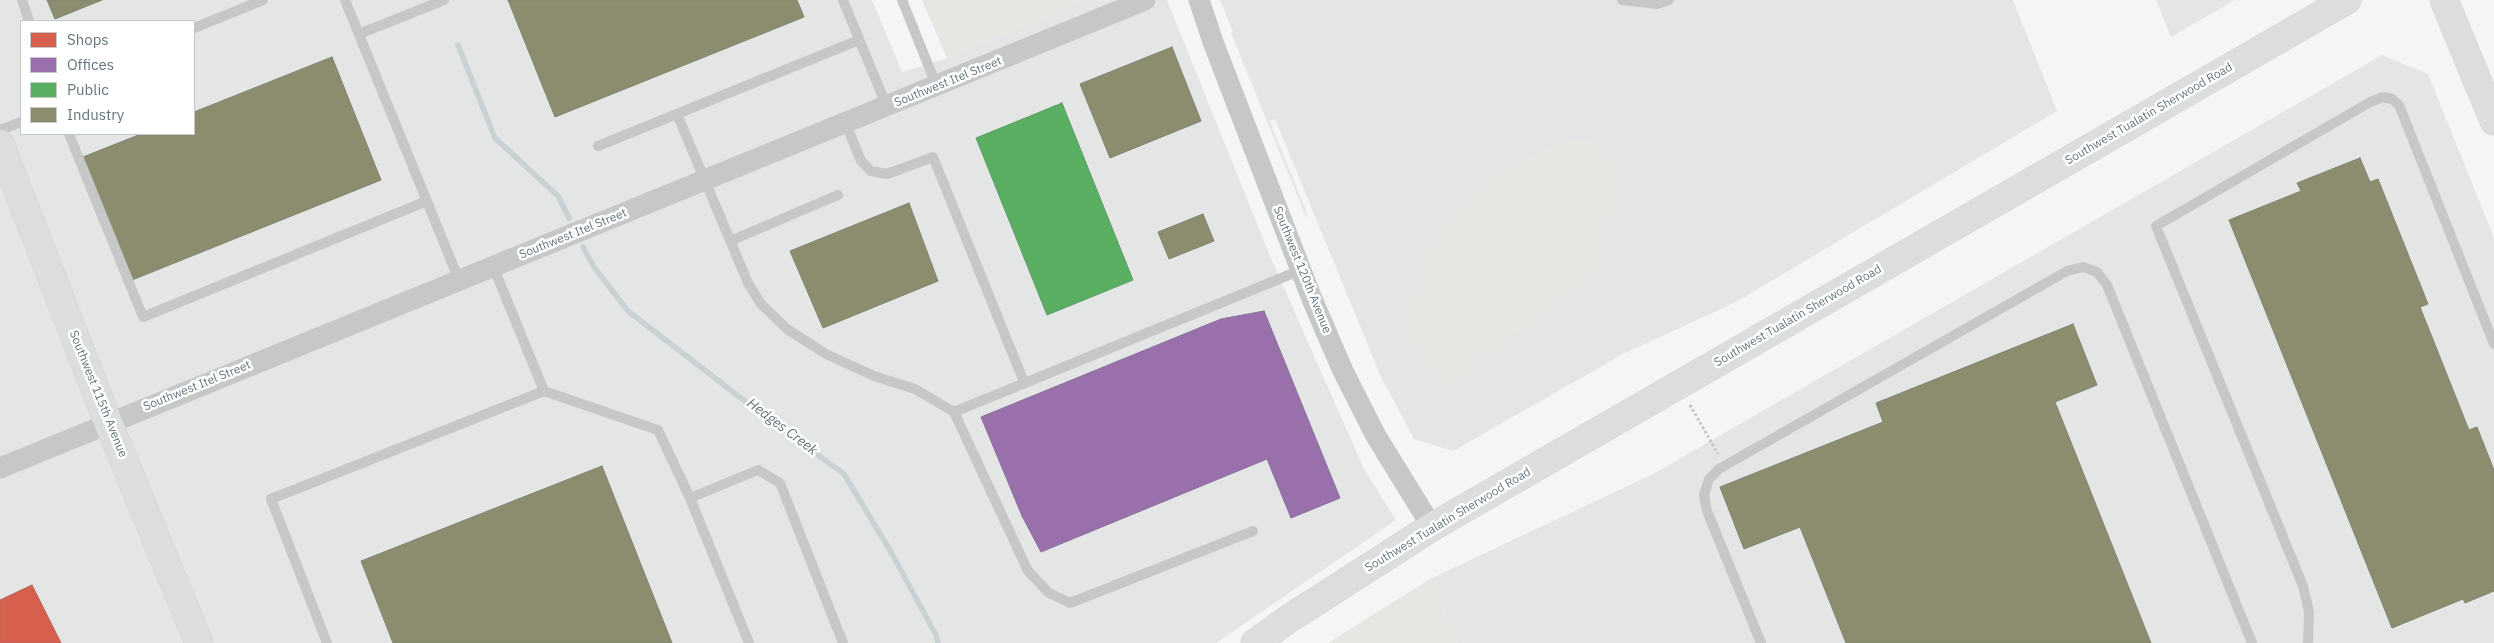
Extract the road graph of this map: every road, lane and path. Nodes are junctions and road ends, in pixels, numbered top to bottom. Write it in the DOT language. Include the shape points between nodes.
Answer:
graph roads {
  1 [pos="22,0"];
  2 [pos="263,0"];
  3 [pos="346,0"];
  4 [pos="444,0"];
  5 [pos="842,0"];
  6 [pos="902,0"];
  7 [pos="1145,0"];
  8 [pos="1200,0"];
  9 [pos="1622,0"];
  10 [pos="1669,0"];
  11 [pos="2347,0"];
  12 [pos="2444,0"];
  13 [pos="29,20"];
  14 [pos="195,28"];
  15 [pos="359,34"];
  16 [pos="859,40"];
  17 [pos="937,86"];
  18 [pos="887,107"];
  19 [pos="677,114"];
  20 [pos="20,122"];
  21 [pos="2494,122"];
  22 [pos="846,124"];
  23 [pos="0,130"];
  24 [pos="69,135"];
  25 [pos="0,144"];
  26 [pos="598,146"];
  27 [pos="704,181"];
  28 [pos="838,195"];
  29 [pos="427,201"];
  30 [pos="730,241"];
  31 [pos="493,266"];
  32 [pos="1301,270"];
  33 [pos="459,280"];
  34 [pos="2494,344"];
  35 [pos="1024,382"];
  36 [pos="1678,386"];
  37 [pos="544,391"];
  38 [pos="954,412"];
  39 [pos="108,422"];
  40 [pos="1723,466"];
  41 [pos="0,468"];
  42 [pos="690,498"];
  43 [pos="1432,527"];
  44 [pos="1253,531"];
  45 [pos="199,643"];
  46 [pos="327,643"];
  47 [pos="749,643"];
  48 [pos="843,643"];
  49 [pos="1255,643"];
  50 [pos="1761,643"];
  51 [pos="2252,643"];
  52 [pos="2308,643"];
  1 -- 13 [label="lane"];
  2 -- 14 [label="lane"];
  3 -- 15 [label="lane"];
  4 -- 15 [label="lane"];
  5 -- 16 [label="lane"];
  6 -- 17 [label="lane"];
  7 -- 17 [label="street, Southwest Itel Street"];
  8 -- 32 [label="street, Southwest 120th Avenue" via="1213,42"];
  9 -- 10 [label="lane" via="1657,4"];
  11 -- 36 [label="main road, Southwest Tualatin Sherwood Road"];
  12 -- 21 [label="main road"];
  15 -- 29 [label="lane"];
  16 -- 18 [label="lane"];
  16 -- 19 [label="lane"];
  17 -- 18 [label="street, Southwest Itel Street"];
  18 -- 22 [label="street, Southwest Itel Street"];
  19 -- 26 [label="lane"];
  19 -- 27 [label="lane"];
  20 -- 23 [label="lane"];
  22 -- 27 [label="street, Southwest Itel Street"];
  22 -- 35 [label="lane" via="861,161 871,171 887,174 934,157"];
  24 -- 29 [label="lane" via="143,317"];
  25 -- 39 [label="main road, Southwest 115th Avenue"];
  27 -- 30 [label="lane"];
  27 -- 31 [label="street, Southwest Itel Street"];
  28 -- 30 [label="lane"];
  29 -- 33 [label="lane"];
  30 -- 38 [label="lane" via="761,304 787,329 826,354 874,376 915,389"];
  31 -- 33 [label="street, Southwest Itel Street"];
  31 -- 37 [label="lane"];
  32 -- 35 [label="lane"];
  32 -- 43 [label="street, Southwest 120th Avenue" via="1343,371 1376,436"];
  33 -- 39 [label="street, Southwest Itel Street"];
  34 -- 52 [label="lane" via="2399,105 2392,99 2383,97 2372,101 2156,226 2302,586 2309,612"];
  35 -- 38 [label="lane"];
  36 -- 40 [label="path"];
  36 -- 43 [label="main road, Southwest Tualatin Sherwood Road"];
  37 -- 42 [label="lane" via="658,430"];
  37 -- 46 [label="lane" via="271,499"];
  38 -- 44 [label="lane" via="1028,571 1049,593 1070,603"];
  39 -- 41 [label="street, Southwest Itel Street"];
  39 -- 45 [label="main road, Southwest 115th Avenue"];
  40 -- 50 [label="lane" via="1709,479 1704,495 1707,511"];
  40 -- 51 [label="lane" via="2067,271 2083,267 2097,272 2107,285"];
  42 -- 47 [label="lane"];
  42 -- 48 [label="lane" via="758,470 780,483"];
  43 -- 49 [label="main road, Southwest Tualatin Sherwood Road"];
}
